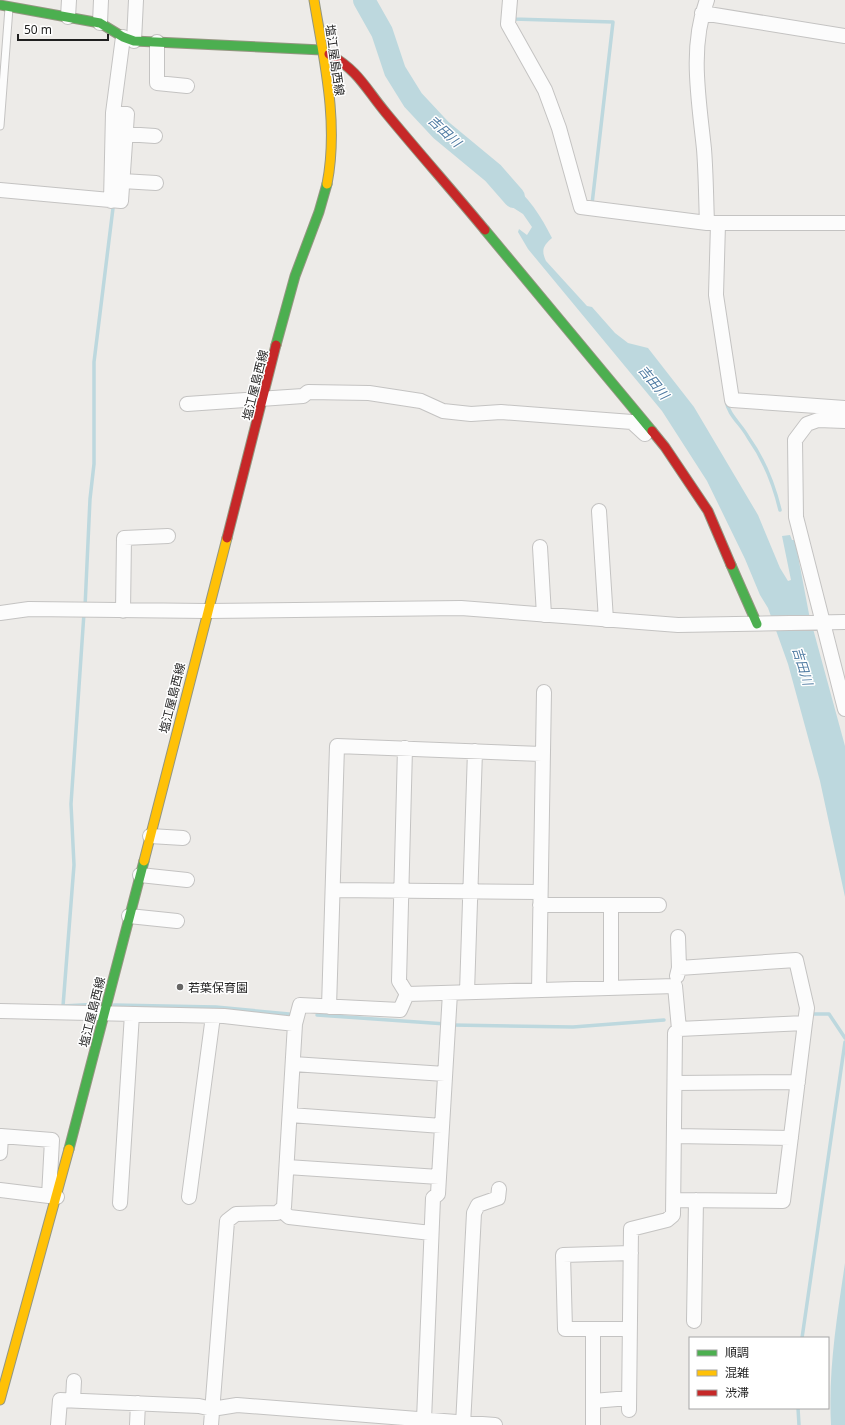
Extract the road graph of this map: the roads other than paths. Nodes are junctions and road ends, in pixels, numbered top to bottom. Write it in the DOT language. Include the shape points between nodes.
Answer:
graph roads {
  1 [pos="69,0"];
  2 [pos="101,0"];
  3 [pos="136,0"];
  4 [pos="314,0"];
  5 [pos="510,0"];
  6 [pos="707,0"];
  7 [pos="27,4"];
  8 [pos="5,5"];
  9 [pos="702,13"];
  10 [pos="68,17"];
  11 [pos="100,23"];
  12 [pos="845,36"];
  13 [pos="128,38"];
  14 [pos="157,42"];
  15 [pos="322,50"];
  16 [pos="187,86"];
  17 [pos="113,113"];
  18 [pos="0,126"];
  19 [pos="125,134"];
  20 [pos="155,136"];
  21 [pos="122,181"];
  22 [pos="156,183"];
  23 [pos="0,190"];
  24 [pos="110,201"];
  25 [pos="713,223"];
  26 [pos="845,223"];
  27 [pos="264,398"];
  28 [pos="187,404"];
  29 [pos="845,408"];
  30 [pos="845,421"];
  31 [pos="665,447"];
  32 [pos="599,510"];
  33 [pos="168,536"];
  34 [pos="540,547"];
  35 [pos="123,611"];
  36 [pos="207,611"];
  37 [pos="0,613"];
  38 [pos="544,615"];
  39 [pos="606,620"];
  40 [pos="818,622"];
  41 [pos="845,622"];
  42 [pos="761,624"];
  43 [pos="544,692"];
  44 [pos="845,709"];
  45 [pos="405,748"];
  46 [pos="475,751"];
  47 [pos="542,754"];
  48 [pos="150,836"];
  49 [pos="183,838"];
  50 [pos="140,875"];
  51 [pos="188,880"];
  52 [pos="333,890"];
  53 [pos="401,890"];
  54 [pos="471,891"];
  55 [pos="540,899"];
  56 [pos="611,905"];
  57 [pos="659,905"];
  58 [pos="129,916"];
  59 [pos="177,921"];
  60 [pos="678,937"];
  61 [pos="679,968"];
  62 [pos="675,986"];
  63 [pos="611,988"];
  64 [pos="539,990"];
  65 [pos="467,992"];
  66 [pos="450,993"];
  67 [pos="407,994"];
  68 [pos="329,1007"];
  69 [pos="106,1008"];
  70 [pos="0,1011"];
  71 [pos="132,1014"];
  72 [pos="213,1016"];
  73 [pos="805,1023"];
  74 [pos="295,1024"];
  75 [pos="679,1029"];
  76 [pos="293,1064"];
  77 [pos="445,1074"];
  78 [pos="798,1082"];
  79 [pos="675,1083"];
  80 [pos="290,1115"];
  81 [pos="442,1126"];
  82 [pos="674,1136"];
  83 [pos="791,1138"];
  84 [pos="0,1153"];
  85 [pos="287,1167"];
  86 [pos="439,1177"];
  87 [pos="499,1188"];
  88 [pos="0,1190"];
  89 [pos="53,1196"];
  90 [pos="189,1196"];
  91 [pos="674,1200"];
  92 [pos="696,1200"];
  93 [pos="120,1203"];
  94 [pos="280,1210"];
  95 [pos="431,1233"];
  96 [pos="631,1254"];
  97 [pos="694,1321"];
  98 [pos="594,1329"];
  99 [pos="630,1329"];
  100 [pos="74,1381"];
  101 [pos="0,1400"];
  102 [pos="73,1400"];
  103 [pos="593,1400"];
  104 [pos="138,1404"];
  105 [pos="212,1409"];
  106 [pos="424,1420"];
  107 [pos="463,1424"];
  108 [pos="58,1425"];
  109 [pos="137,1425"];
  110 [pos="210,1425"];
  111 [pos="495,1425"];
  112 [pos="593,1425"];
  1 -- 10 [label="street"];
  2 -- 11 [label="street"];
  3 -- 13 [label="street"];
  4 -- 15 [label="main road, 塩江屋島西線"];
  5 -- 25 [label="street" via="508,24 545,90 559,128 581,206"];
  6 -- 9 [label="street"];
  7 -- 8 [label="main road"];
  7 -- 10 [label="main road"];
  8 -- 18 [label="lane"];
  9 -- 12 [label="street"];
  9 -- 25 [label="street" via="696,60"];
  10 -- 11 [label="main road"];
  11 -- 13 [label="main road"];
  13 -- 14 [label="main road"];
  13 -- 17 [label="street"];
  14 -- 15 [label="main road"];
  14 -- 16 [label="street" via="156,83"];
  15 -- 27 [label="main road, 塩江屋島西線" via="328,85 331,158 322,202 292,287"];
  15 -- 31 [label="main road" via="343,62 360,77 384,112"];
  17 -- 19 [label="street" via="127,114"];
  17 -- 24 [label="street"];
  19 -- 20 [label="street"];
  19 -- 21 [label="street"];
  21 -- 22 [label="street"];
  21 -- 24 [label="street" via="121,201"];
  23 -- 24 [label="street"];
  25 -- 26 [label="street"];
  25 -- 29 [label="street" via="716,295 732,400"];
  27 -- 28 [label="street"];
  27 -- 31 [label="street" via="303,396 308,392 370,393 421,402 443,411 471,414 500,412 628,421 658,446"];
  27 -- 36 [label="main road, 塩江屋島西線"];
  30 -- 40 [label="street" via="818,420 807,424 795,440 796,517"];
  31 -- 42 [label="main road" via="708,511"];
  32 -- 39 [label="street"];
  33 -- 35 [label="street" via="124,538"];
  34 -- 38 [label="street"];
  35 -- 36 [label="street"];
  35 -- 37 [label="street" via="29,609"];
  36 -- 38 [label="street" via="461,608"];
  36 -- 48 [label="main road, 塩江屋島西線"];
  38 -- 39 [label="street"];
  39 -- 42 [label="street" via="678,625"];
  40 -- 41 [label="street"];
  40 -- 42 [label="street"];
  40 -- 44 [label="street"];
  43 -- 47 [label="street"];
  45 -- 46 [label="street"];
  45 -- 52 [label="street" via="338,746"];
  45 -- 53 [label="street"];
  46 -- 47 [label="street"];
  46 -- 54 [label="street"];
  47 -- 55 [label="street"];
  48 -- 49 [label="street"];
  48 -- 50 [label="main road, 塩江屋島西線"];
  50 -- 51 [label="street"];
  50 -- 58 [label="main road, 塩江屋島西線"];
  52 -- 53 [label="street"];
  52 -- 68 [label="street"];
  53 -- 54 [label="street"];
  53 -- 67 [label="street" via="399,981"];
  54 -- 55 [label="street"];
  54 -- 65 [label="street"];
  55 -- 56 [label="street"];
  55 -- 64 [label="street"];
  56 -- 57 [label="street"];
  56 -- 63 [label="street"];
  58 -- 59 [label="street"];
  58 -- 69 [label="main road, 塩江屋島西線"];
  60 -- 61 [label="street"];
  61 -- 62 [label="street"];
  61 -- 73 [label="street" via="796,960 807,1008"];
  62 -- 63 [label="street"];
  62 -- 75 [label="street"];
  63 -- 64 [label="street"];
  64 -- 65 [label="street"];
  65 -- 66 [label="street"];
  66 -- 67 [label="street"];
  66 -- 77 [label="street"];
  67 -- 68 [label="street" via="400,1010"];
  68 -- 74 [label="street" via="300,1005"];
  69 -- 70 [label="street"];
  69 -- 71 [label="street"];
  69 -- 89 [label="main road, 塩江屋島西線"];
  71 -- 72 [label="street"];
  71 -- 93 [label="street"];
  72 -- 74 [label="street"];
  72 -- 90 [label="street"];
  73 -- 75 [label="street"];
  73 -- 78 [label="street"];
  74 -- 76 [label="street"];
  75 -- 79 [label="street" via="675,1033"];
  76 -- 77 [label="street"];
  76 -- 80 [label="street"];
  77 -- 81 [label="street"];
  78 -- 79 [label="street"];
  78 -- 83 [label="street"];
  79 -- 82 [label="street"];
  80 -- 81 [label="street"];
  80 -- 85 [label="street"];
  81 -- 86 [label="street"];
  82 -- 83 [label="street"];
  82 -- 91 [label="street"];
  83 -- 92 [label="street" via="783,1201"];
  84 -- 89 [label="street" via="1,1136 52,1140"];
  85 -- 86 [label="street"];
  85 -- 94 [label="street" via="284,1207"];
  86 -- 95 [label="street" via="438,1194 433,1198"];
  87 -- 107 [label="street" via="498,1198 478,1205 474,1213"];
  88 -- 89 [label="street"];
  89 -- 101 [label="main road, 塩江屋島西線"];
  91 -- 92 [label="street"];
  91 -- 96 [label="street" via="673,1215 667,1220 631,1229"];
  92 -- 97 [label="street"];
  94 -- 95 [label="street" via="289,1217"];
  94 -- 105 [label="street" via="277,1213 236,1214 227,1221"];
  95 -- 106 [label="street"];
  96 -- 98 [label="street" via="563,1255 565,1329"];
  96 -- 99 [label="street"];
  98 -- 99 [label="street"];
  98 -- 103 [label="street"];
  99 -- 103 [label="street" via="629,1404"];
  100 -- 102 [label="street"];
  102 -- 104 [label="street"];
  102 -- 108 [label="street" via="60,1400"];
  103 -- 112 [label="street"];
  104 -- 105 [label="street" via="199,1406"];
  104 -- 109 [label="street"];
  105 -- 106 [label="street" via="237,1405"];
  105 -- 110 [label="street"];
  106 -- 107 [label="street"];
  107 -- 111 [label="street"];
}
